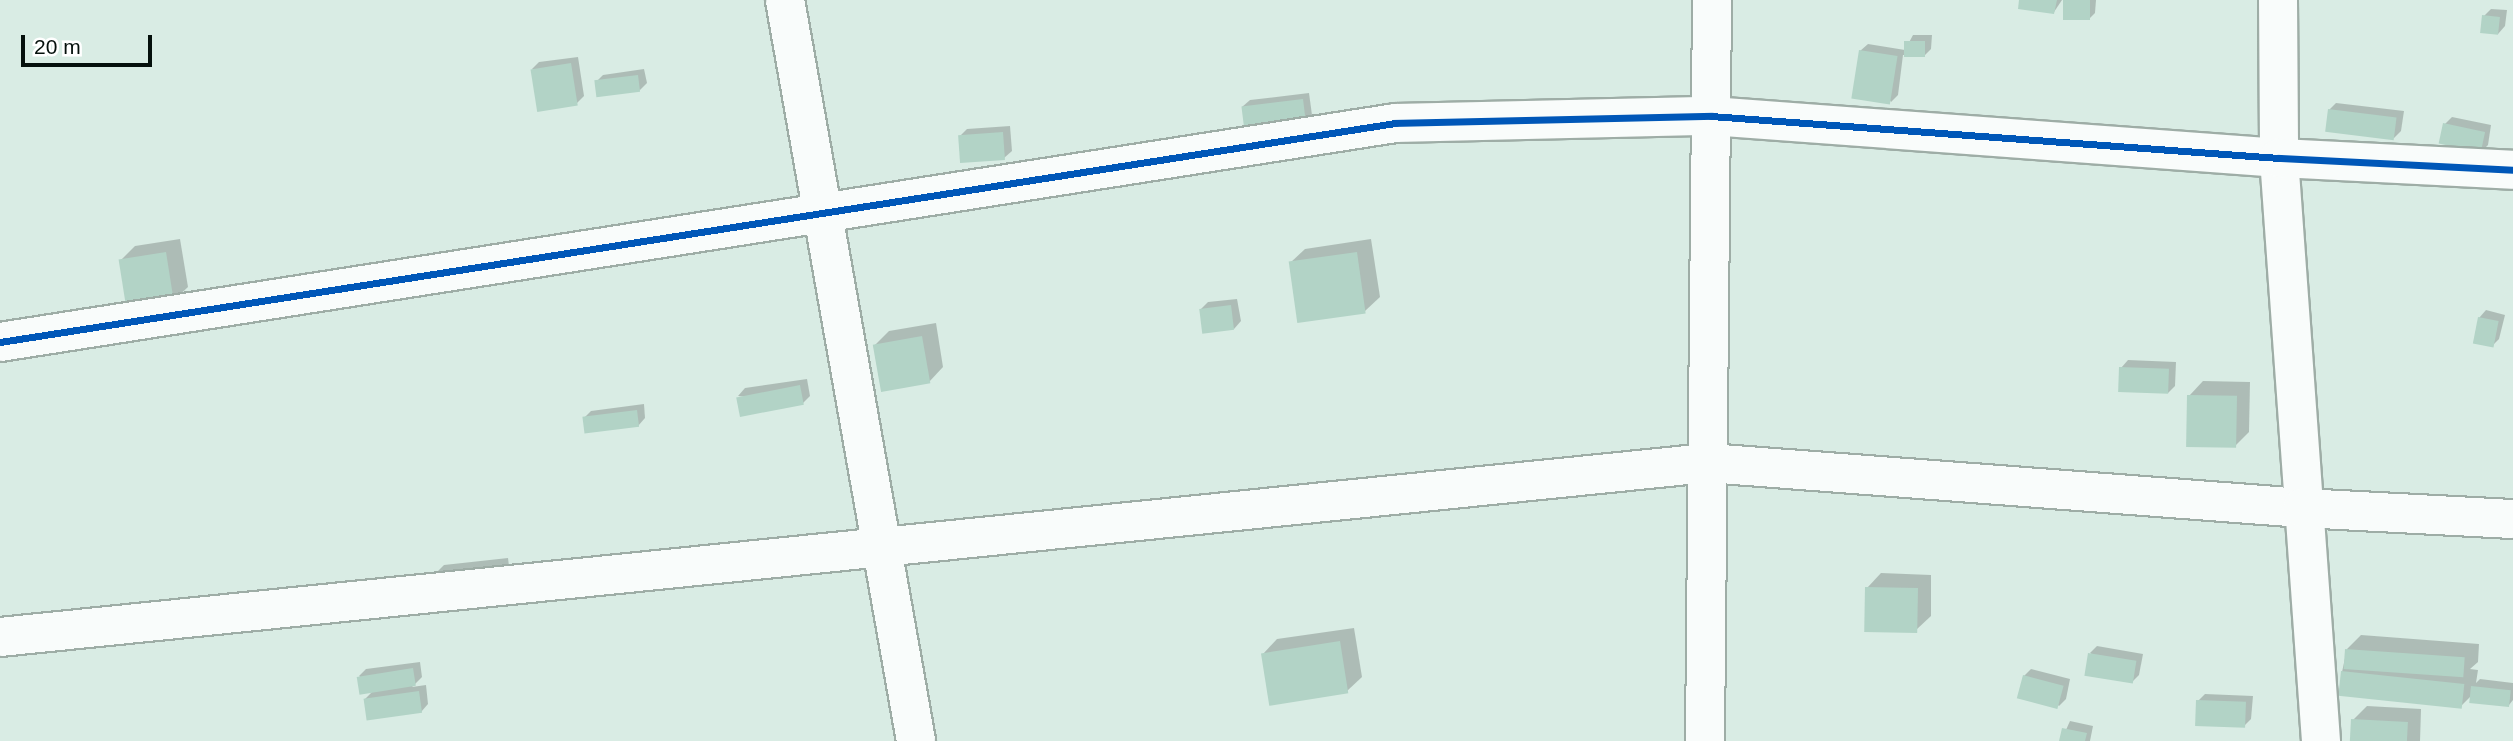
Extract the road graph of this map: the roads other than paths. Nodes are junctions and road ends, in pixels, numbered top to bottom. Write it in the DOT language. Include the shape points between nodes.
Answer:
graph roads {
  1 [pos="785,0"];
  2 [pos="1712,0"];
  3 [pos="2278,0"];
  4 [pos="1711,116"];
  5 [pos="2279,158"];
  6 [pos="2513,170"];
  7 [pos="823,212"];
  8 [pos="0,342"];
  9 [pos="1708,463"];
  10 [pos="2302,509"];
  11 [pos="2513,519"];
  12 [pos="882,548"];
  13 [pos="0,636"];
  14 [pos="916,741"];
  15 [pos="1705,741"];
  16 [pos="2321,741"];
  1 -- 7 [label="street"];
  2 -- 4 [label="street"];
  3 -- 5 [label="street"];
  4 -- 5 [label="street"];
  4 -- 7 [label="street" via="1395,122"];
  4 -- 9 [label="street"];
  5 -- 6 [label="street"];
  5 -- 10 [label="street"];
  7 -- 8 [label="street"];
  7 -- 12 [label="street"];
  9 -- 10 [label="street"];
  9 -- 12 [label="street"];
  9 -- 15 [label="street"];
  10 -- 11 [label="street"];
  10 -- 16 [label="street"];
  12 -- 13 [label="street"];
  12 -- 14 [label="street"];
}
